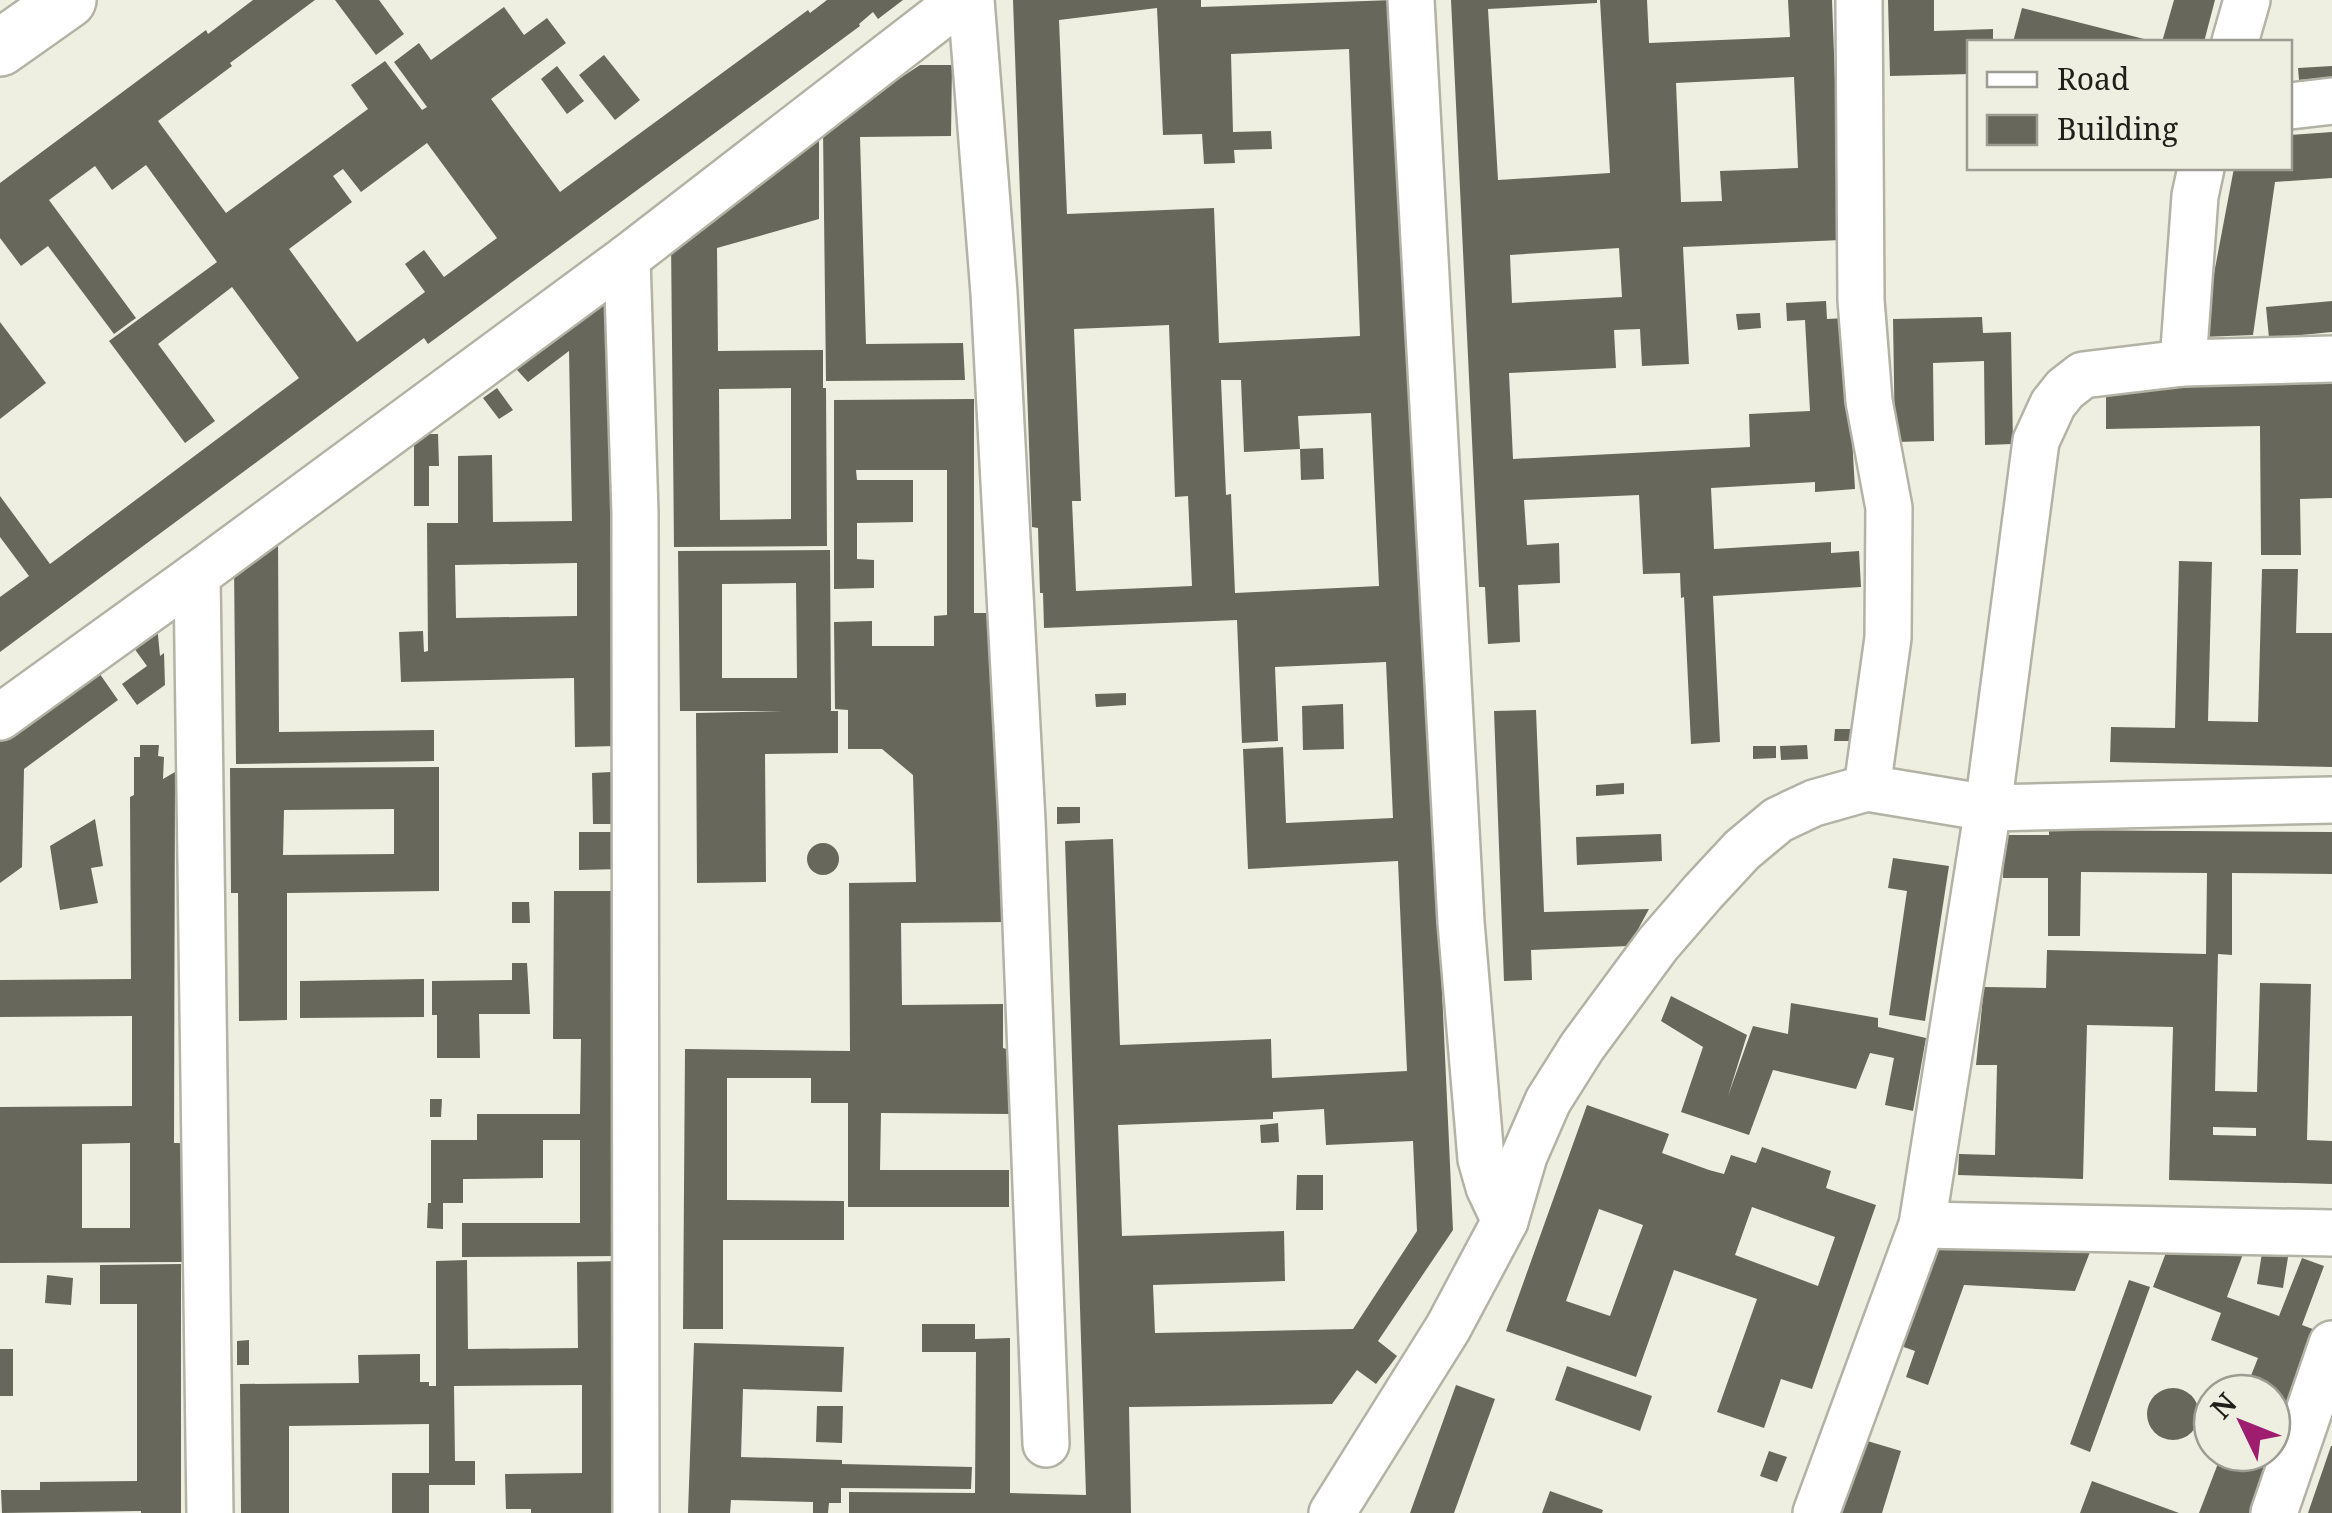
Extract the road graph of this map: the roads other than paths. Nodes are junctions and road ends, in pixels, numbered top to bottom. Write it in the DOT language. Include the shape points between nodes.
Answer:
graph roads {
  1 [pos="68,0"];
  2 [pos="961,0"];
  3 [pos="971,0"];
  4 [pos="1411,0"];
  5 [pos="1858,0"];
  6 [pos="2247,0"];
  7 [pos="2236,40"];
  8 [pos="0,48"];
  9 [pos="2332,101"];
  10 [pos="2292,106"];
  11 [pos="2201,170"];
  12 [pos="627,258"];
  13 [pos="2332,359"];
  14 [pos="2183,363"];
  15 [pos="197,575"];
  16 [pos="0,717"];
  17 [pos="1867,788"];
  18 [pos="2332,800"];
  19 [pos="1988,808"];
  20 [pos="1505,1221"];
  21 [pos="1922,1225"];
  22 [pos="2332,1232"];
  23 [pos="2332,1344"];
  24 [pos="1046,1444"];
  25 [pos="210,1513"];
  26 [pos="636,1513"];
  27 [pos="1332,1513"];
  28 [pos="1816,1513"];
  29 [pos="2274,1513"];
  1 -- 8 [label="street"];
  2 -- 12 [label="street"];
  3 -- 24 [label="street" via="1017,723"];
  4 -- 20 [label="street" via="1461,922 1481,1160"];
  5 -- 17 [label="street" via="1862,300 1869,401 1888,508 1888,638"];
  6 -- 7 [label="street"];
  9 -- 10 [label="street"];
  11 -- 14 [label="street"];
  12 -- 15 [label="street"];
  12 -- 26 [label="street" via="635,513"];
  13 -- 14 [label="street"];
  14 -- 19 [label="street" via="2083,375 2045,419 2036,441"];
  15 -- 16 [label="street"];
  15 -- 25 [label="street"];
  17 -- 19 [label="street"];
  17 -- 20 [label="street" via="1778,820 1742,850 1658,944 1548,1101"];
  18 -- 19 [label="street"];
  19 -- 21 [label="street"];
  20 -- 27 [label="street" via="1448,1328"];
  21 -- 22 [label="street"];
  21 -- 28 [label="street"];
  23 -- 29 [label="street"];
}
